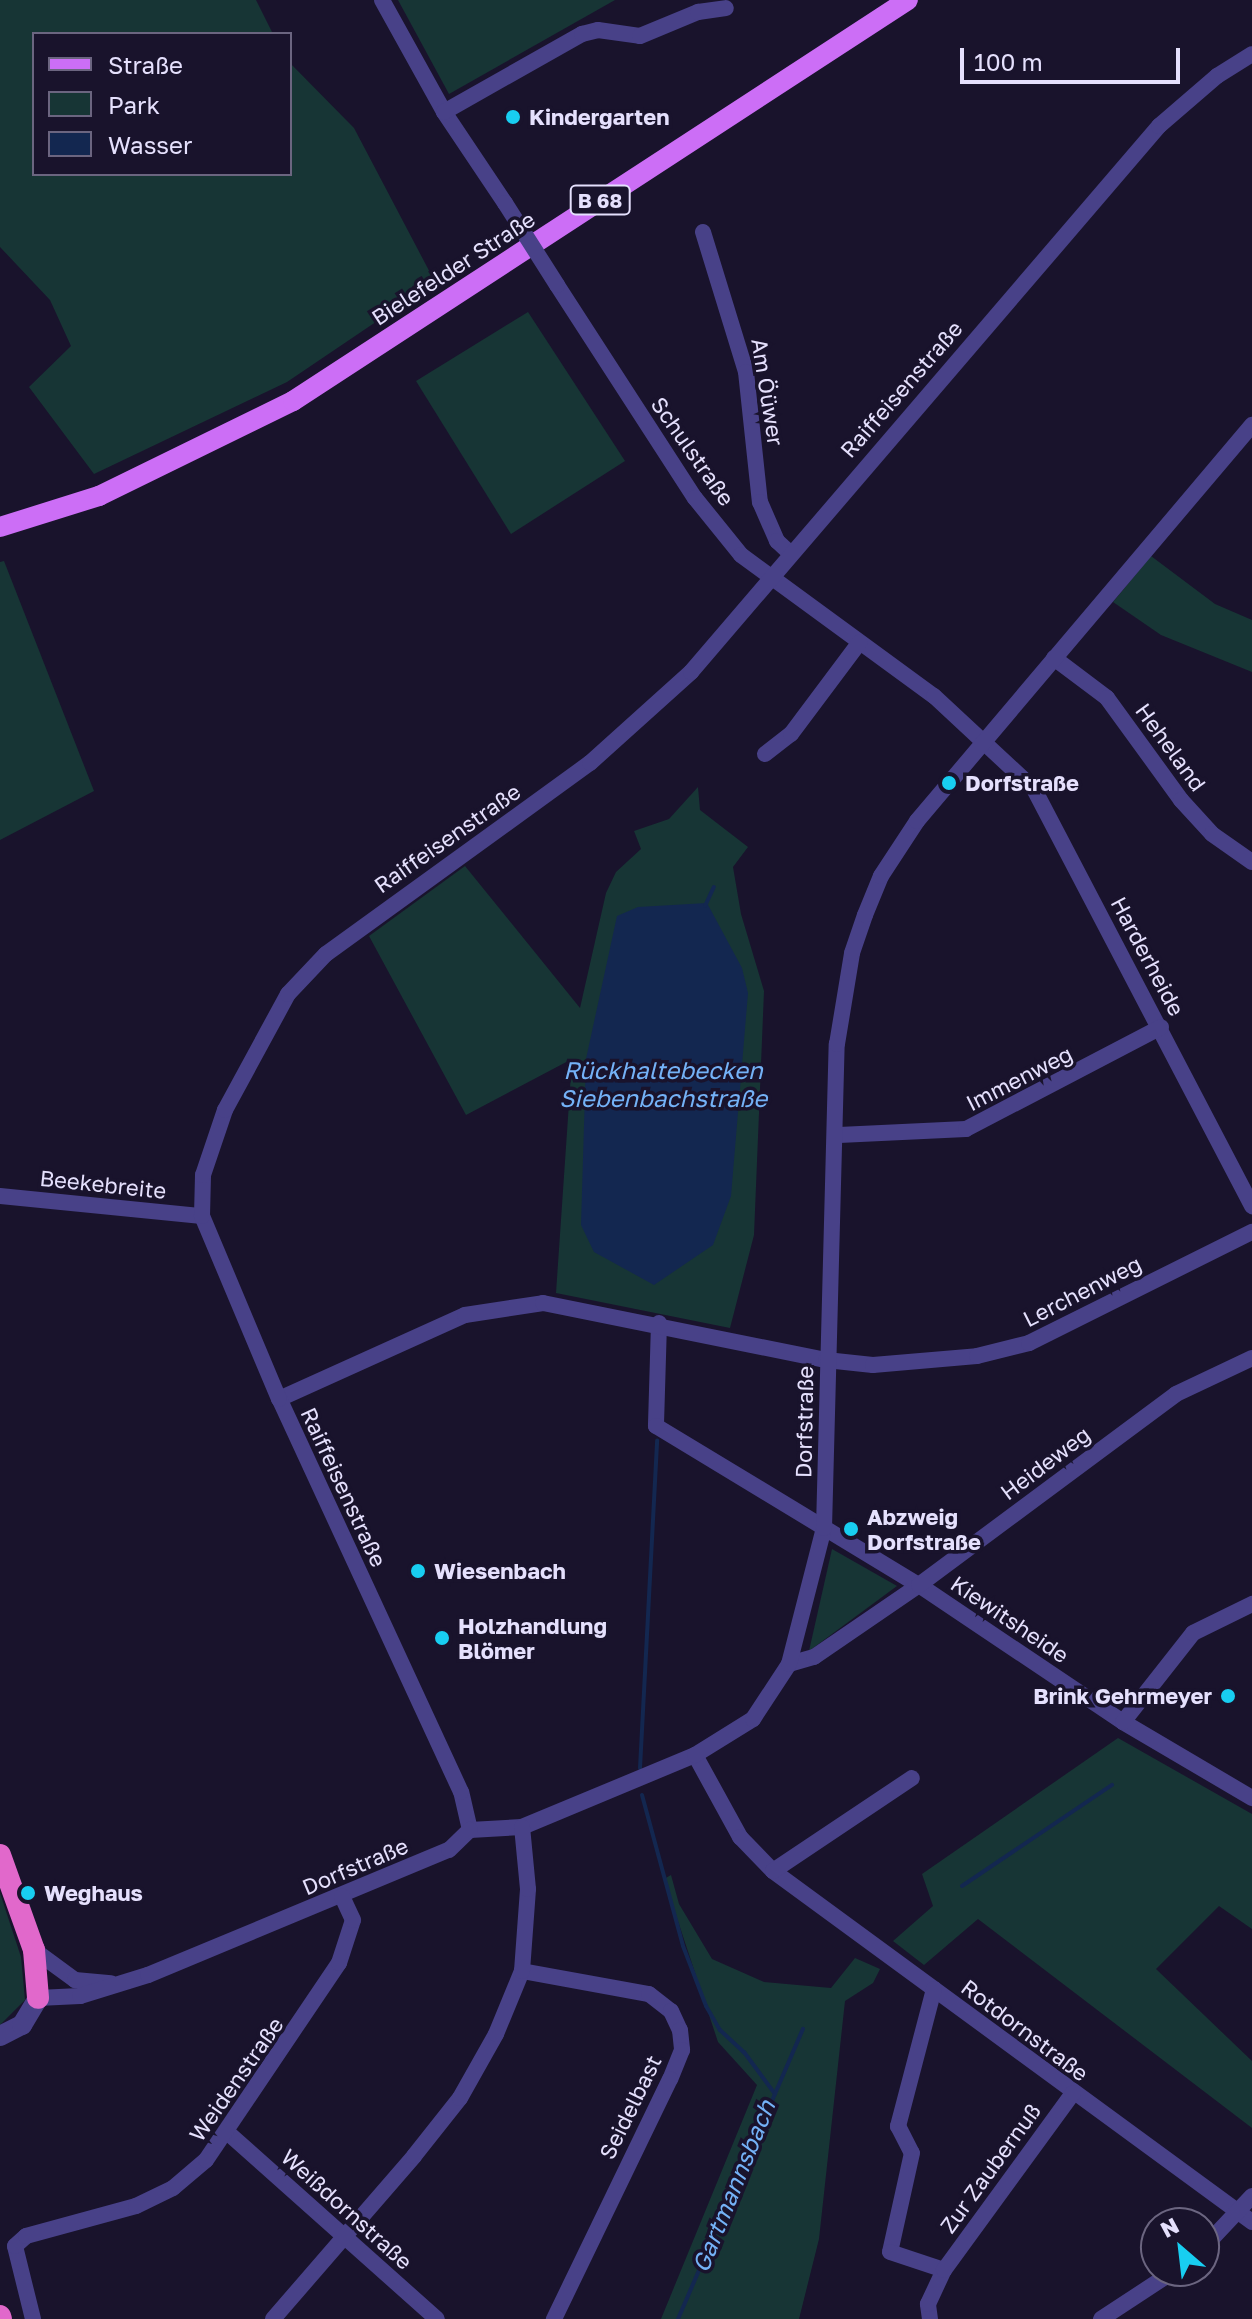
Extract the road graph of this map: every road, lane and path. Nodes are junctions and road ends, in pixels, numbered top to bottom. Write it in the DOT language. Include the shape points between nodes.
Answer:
graph roads {
  1 [pos="382,0"];
  2 [pos="908,0"];
  3 [pos="726,8"];
  4 [pos="1252,54"];
  5 [pos="444,112"];
  6 [pos="703,232"];
  7 [pos="1252,425"];
  8 [pos="0,527"];
  9 [pos="791,554"];
  10 [pos="770,579"];
  11 [pos="859,643"];
  12 [pos="1054,658"];
  13 [pos="984,742"];
  14 [pos="765,754"];
  15 [pos="1252,862"];
  16 [pos="1161,1027"];
  17 [pos="839,1135"];
  18 [pos="0,1196"];
  19 [pos="1252,1206"];
  20 [pos="202,1216"];
  21 [pos="1252,1232"];
  22 [pos="659,1323"];
  23 [pos="1252,1358"];
  24 [pos="826,1360"];
  25 [pos="279,1399"];
  26 [pos="824,1528"];
  27 [pos="919,1585"];
  28 [pos="1252,1604"];
  29 [pos="789,1664"];
  30 [pos="1123,1722"];
  31 [pos="695,1755"];
  32 [pos="912,1778"];
  33 [pos="1252,1798"];
  34 [pos="522,1827"];
  35 [pos="470,1830"];
  36 [pos="0,1855"];
  37 [pos="773,1871"];
  38 [pos="342,1896"];
  39 [pos="34,1950"];
  40 [pos="522,1971"];
  41 [pos="148,1975"];
  42 [pos="934,1989"];
  43 [pos="38,1998"];
  44 [pos="0,2036"];
  45 [pos="1073,2093"];
  46 [pos="227,2132"];
  47 [pos="1252,2196"];
  48 [pos="1245,2218"];
  49 [pos="345,2235"];
  50 [pos="1220,2236"];
  51 [pos="944,2270"];
  52 [pos="1150,2287"];
  53 [pos="33,2319"];
  54 [pos="273,2319"];
  55 [pos="437,2319"];
  56 [pos="554,2319"];
  57 [pos="930,2319"];
  58 [pos="1101,2319"];
  1 -- 5 [label="street, Schulstraße"];
  2 -- 8 [label="main road, Bielefelder Straße / B 68" via="293,401 99,496"];
  3 -- 5 [label="street" via="698,12 640,36 598,30 582,34"];
  4 -- 9 [label="street, Raiffeisenstraße" via="1217,76 1159,126"];
  5 -- 10 [label="street, Schulstraße, bridge" via="695,498 741,555"];
  6 -- 9 [label="street, Am Öüwer" via="746,372 760,502 777,541"];
  7 -- 12 [label="street, Dorfstraße"];
  9 -- 10 [label="street, Raiffeisenstraße"];
  10 -- 11 [label="street, Schulstraße"];
  10 -- 20 [label="street, Raiffeisenstraße" via="691,672 613,745 369,919 288,994 225,1110 203,1175"];
  11 -- 13 [label="street, Schulstraße" via="934,696"];
  11 -- 14 [label="street" via="791,734"];
  12 -- 13 [label="street, Dorfstraße"];
  12 -- 15 [label="street, Heheland" via="1107,698 1181,800 1212,834"];
  13 -- 16 [label="street, Harderheide" via="1034,789"];
  13 -- 17 [label="street, Dorfstraße" via="897,849 865,915 852,953 839,1030"];
  16 -- 17 [label="street, Immenweg" via="966,1129"];
  16 -- 19 [label="street, Harderheide"];
  17 -- 24 [label="street, Dorfstraße"];
  18 -- 20 [label="street, Beekebreite"];
  20 -- 25 [label="street, Raiffeisenstraße"];
  21 -- 24 [label="street, Lerchenweg" via="1029,1343 977,1356 873,1365"];
  22 -- 24 [label="street, Lerchenweg"];
  22 -- 25 [label="street, Lerchenweg" via="543,1303 465,1315"];
  22 -- 26 [label="street, Kiewitsheide" via="656,1426"];
  23 -- 27 [label="street, Heideweg" via="1176,1394"];
  24 -- 26 [label="street, Dorfstraße"];
  25 -- 35 [label="street, Raiffeisenstraße" via="461,1792"];
  26 -- 27 [label="street, Kiewitsheide"];
  26 -- 29 [label="street, Dorfstraße"];
  27 -- 29 [label="street, Heideweg" via="814,1657"];
  27 -- 30 [label="street, Kiewitsheide"];
  28 -- 30 [label="street" via="1193,1633"];
  29 -- 31 [label="street, Dorfstraße" via="753,1719"];
  30 -- 33 [label="street, Kiewitsheide"];
  31 -- 34 [label="street, Dorfstraße"];
  31 -- 37 [label="street, Rotdornstraße" via="740,1837"];
  32 -- 37 [label="street"];
  34 -- 35 [label="street, Dorfstraße"];
  34 -- 40 [label="street" via="528,1889"];
  35 -- 38 [label="street, Dorfstraße" via="449,1850"];
  36 -- 39 [label="highway"];
  37 -- 42 [label="street, Rotdornstraße"];
  38 -- 41 [label="street, Dorfstraße"];
  38 -- 46 [label="street, Weidenstraße" via="353,1920 339,1963"];
  39 -- 41 [label="street" via="75,1980 105,1984"];
  39 -- 43 [label="highway"];
  40 -- 49 [label="street" via="496,2034 460,2098"];
  40 -- 56 [label="street, Seidelbast" via="649,1994 671,2011 682,2050"];
  41 -- 43 [label="street, Dorfstraße" via="80,1996"];
  42 -- 45 [label="street, Rotdornstraße"];
  42 -- 51 [label="street" via="898,2126 912,2153 890,2252"];
  43 -- 44 [label="street" via="22,2025"];
  45 -- 48 [label="street, Rotdornstraße"];
  45 -- 51 [label="street, Zur Zaubernuß"];
  46 -- 49 [label="street, Weißdornstraße"];
  46 -- 53 [label="street, Weidenstraße" via="206,2160 173,2188 136,2206 26,2236 15,2246"];
  47 -- 48 [label="street"];
  48 -- 50 [label="street"];
  49 -- 54 [label="street"];
  49 -- 55 [label="street, Weißdornstraße"];
  51 -- 57 [label="street, Zur Zaubernuß" via="928,2304"];
  52 -- 58 [label="street"];
}
